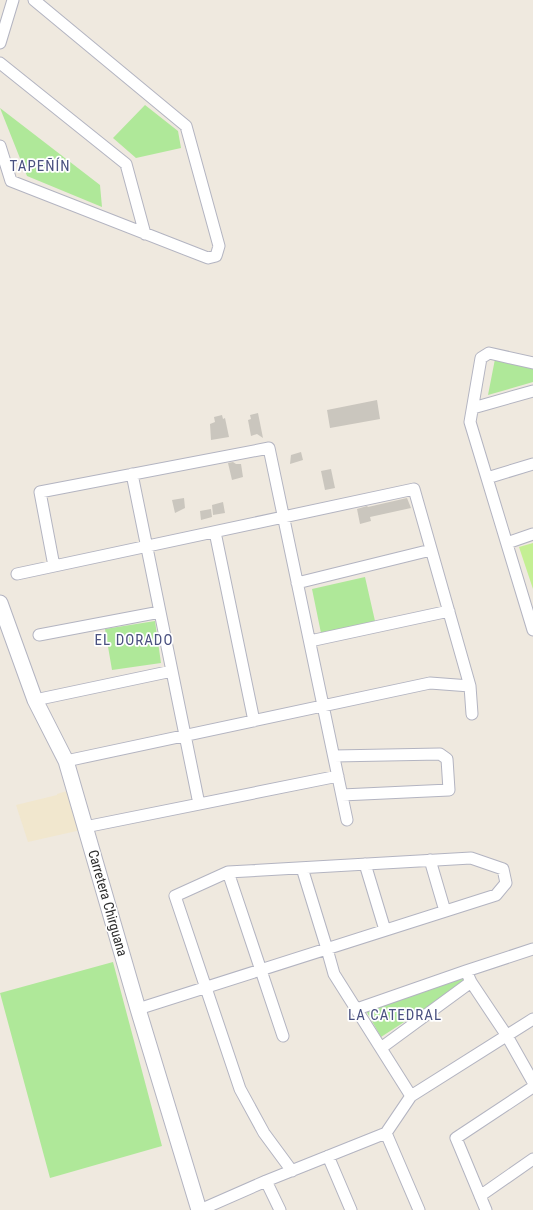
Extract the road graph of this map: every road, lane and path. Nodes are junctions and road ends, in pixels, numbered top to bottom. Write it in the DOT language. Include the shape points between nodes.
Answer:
graph roads {
  1 [pos="13,0"];
  2 [pos="34,0"];
  3 [pos="0,43"];
  4 [pos="0,63"];
  5 [pos="0,146"];
  6 [pos="145,234"];
  7 [pos="533,363"];
  8 [pos="533,391"];
  9 [pos="473,408"];
  10 [pos="533,464"];
  11 [pos="132,474"];
  12 [pos="487,478"];
  13 [pos="284,517"];
  14 [pos="215,532"];
  15 [pos="533,534"];
  16 [pos="507,543"];
  17 [pos="146,546"];
  18 [pos="431,550"];
  19 [pos="54,566"];
  20 [pos="17,574"];
  21 [pos="297,583"];
  22 [pos="0,603"];
  23 [pos="530,606"];
  24 [pos="160,612"];
  25 [pos="449,612"];
  26 [pos="533,630"];
  27 [pos="39,635"];
  28 [pos="310,641"];
  29 [pos="172,671"];
  30 [pos="470,686"];
  31 [pos="35,700"];
  32 [pos="323,706"];
  33 [pos="472,714"];
  34 [pos="254,721"];
  35 [pos="185,736"];
  36 [pos="334,756"];
  37 [pos="66,761"];
  38 [pos="338,776"];
  39 [pos="342,795"];
  40 [pos="199,804"];
  41 [pos="347,820"];
  42 [pos="85,827"];
  43 [pos="430,860"];
  44 [pos="365,864"];
  45 [pos="302,868"];
  46 [pos="228,872"];
  47 [pos="445,911"];
  48 [pos="385,930"];
  49 [pos="327,949"];
  50 [pos="533,949"];
  51 [pos="261,970"];
  52 [pos="466,971"];
  53 [pos="471,982"];
  54 [pos="205,987"];
  55 [pos="138,1009"];
  56 [pos="357,1009"];
  57 [pos="533,1019"];
  58 [pos="283,1036"];
  59 [pos="507,1036"];
  60 [pos="381,1048"];
  61 [pos="533,1082"];
  62 [pos="533,1087"];
  63 [pos="411,1096"];
  64 [pos="386,1134"];
  65 [pos="328,1156"];
  66 [pos="533,1159"];
  67 [pos="292,1171"];
  68 [pos="266,1181"];
  69 [pos="480,1196"];
  70 [pos="199,1210"];
  71 [pos="280,1210"];
  72 [pos="351,1210"];
  73 [pos="419,1210"];
  74 [pos="486,1210"];
  1 -- 3 [label="street"];
  2 -- 6 [label="street" via="186,126 219,246 216,256 208,258"];
  4 -- 6 [label="street" via="126,164"];
  5 -- 6 [label="street" via="11,181"];
  7 -- 9 [label="street" via="489,353 481,358"];
  8 -- 9 [label="street"];
  9 -- 12 [label="street" via="470,422"];
  10 -- 12 [label="street"];
  11 -- 13 [label="street" via="269,448"];
  11 -- 17 [label="street"];
  11 -- 19 [label="street" via="40,492"];
  12 -- 16 [label="street"];
  13 -- 14 [label="street"];
  13 -- 18 [label="street" via="414,489"];
  13 -- 21 [label="street"];
  14 -- 17 [label="street"];
  14 -- 34 [label="street"];
  15 -- 16 [label="street"];
  16 -- 23 [label="street"];
  17 -- 19 [label="street"];
  17 -- 24 [label="street"];
  18 -- 21 [label="street"];
  18 -- 25 [label="street"];
  19 -- 20 [label="street"];
  21 -- 28 [label="street"];
  22 -- 31 [label="street, Carretera Chirguana"];
  23 -- 26 [label="street"];
  24 -- 27 [label="street"];
  24 -- 29 [label="street"];
  25 -- 28 [label="street"];
  25 -- 30 [label="street"];
  28 -- 32 [label="street"];
  29 -- 31 [label="street"];
  29 -- 35 [label="street"];
  30 -- 32 [label="street" via="430,683"];
  30 -- 33 [label="street"];
  31 -- 37 [label="street, Carretera Chirguana"];
  32 -- 34 [label="street"];
  32 -- 36 [label="street"];
  34 -- 35 [label="street"];
  35 -- 37 [label="street"];
  35 -- 40 [label="street"];
  36 -- 38 [label="street"];
  36 -- 39 [label="street" via="440,754 448,759 449,790"];
  37 -- 42 [label="street, Carretera Chirguana"];
  38 -- 39 [label="street"];
  38 -- 40 [label="street"];
  39 -- 41 [label="street"];
  40 -- 42 [label="street"];
  42 -- 55 [label="street, Carretera Chirguana"];
  43 -- 44 [label="street"];
  43 -- 47 [label="street"];
  43 -- 47 [label="street" via="471,858 503,870 506,883 496,895"];
  44 -- 45 [label="street"];
  44 -- 48 [label="street"];
  45 -- 46 [label="street"];
  45 -- 49 [label="street"];
  46 -- 51 [label="street"];
  46 -- 54 [label="street" via="175,896"];
  47 -- 48 [label="street"];
  48 -- 49 [label="street"];
  49 -- 51 [label="street"];
  49 -- 56 [label="street" via="334,974"];
  50 -- 52 [label="street"];
  51 -- 54 [label="street"];
  51 -- 58 [label="street"];
  52 -- 53 [label="street"];
  52 -- 56 [label="street"];
  53 -- 59 [label="street"];
  53 -- 60 [label="street"];
  54 -- 55 [label="street"];
  54 -- 67 [label="street" via="240,1089 264,1133"];
  55 -- 70 [label="street, Carretera Chirguana"];
  56 -- 60 [label="street"];
  57 -- 59 [label="street"];
  59 -- 61 [label="street"];
  59 -- 63 [label="street"];
  60 -- 63 [label="street"];
  62 -- 69 [label="street" via="456,1138"];
  63 -- 64 [label="street"];
  64 -- 65 [label="street"];
  64 -- 73 [label="street"];
  65 -- 67 [label="street"];
  65 -- 72 [label="street"];
  66 -- 69 [label="street"];
  67 -- 68 [label="street"];
  68 -- 70 [label="street"];
  68 -- 71 [label="street"];
  69 -- 74 [label="street"];
}
